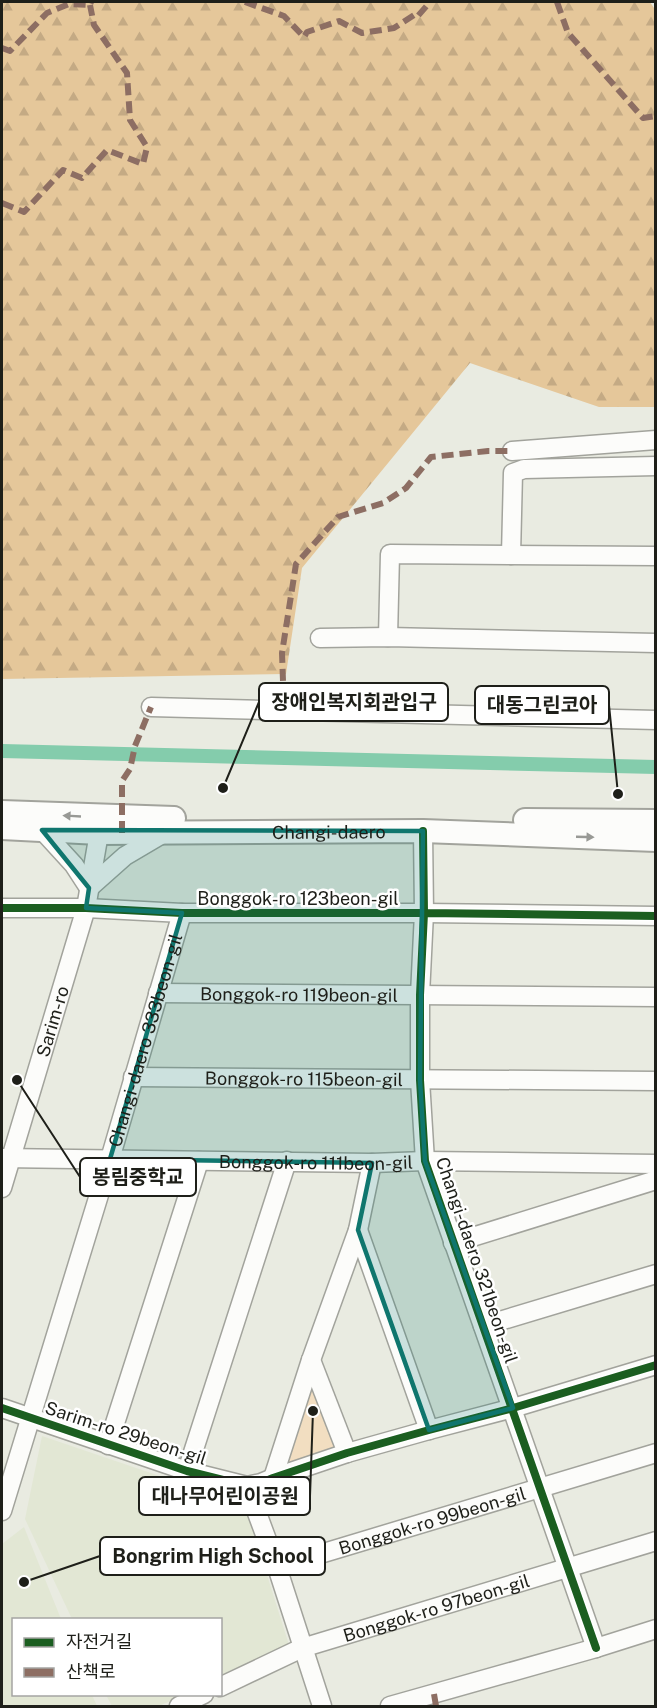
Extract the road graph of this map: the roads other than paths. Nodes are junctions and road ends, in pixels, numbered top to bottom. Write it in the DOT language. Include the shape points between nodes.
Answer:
graph roads {
  1 [pos="656,440"];
  2 [pos="512,451"];
  3 [pos="656,466"];
  4 [pos="511,555"];
  5 [pos="656,556"];
  6 [pos="388,637"];
  7 [pos="320,638"];
  8 [pos="656,643"];
  9 [pos="151,707"];
  10 [pos="656,720"];
  11 [pos="2,812"];
  12 [pos="656,821"];
  13 [pos="100,825"];
  14 [pos="2,828"];
  15 [pos="42,830"];
  16 [pos="423,831"];
  17 [pos="165,833"];
  18 [pos="656,840"];
  19 [pos="89,888"];
  20 [pos="2,908"];
  21 [pos="86,908"];
  22 [pos="182,912"];
  23 [pos="424,912"];
  24 [pos="656,916"];
  25 [pos="158,993"];
  26 [pos="420,995"];
  27 [pos="656,997"];
  28 [pos="133,1077"];
  29 [pos="420,1080"];
  30 [pos="656,1081"];
  31 [pos="6,1158"];
  32 [pos="110,1159"];
  33 [pos="199,1161"];
  34 [pos="287,1161"];
  35 [pos="424,1161"];
  36 [pos="372,1163"];
  37 [pos="656,1164"];
  38 [pos="656,1180"];
  39 [pos="2,1188"];
  40 [pos="358,1230"];
  41 [pos="453,1243"];
  42 [pos="656,1274"];
  43 [pos="483,1326"];
  44 [pos="311,1360"];
  45 [pos="656,1365"];
  46 [pos="2,1408"];
  47 [pos="513,1408"];
  48 [pos="31,1418"];
  49 [pos="429,1430"];
  50 [pos="108,1446"];
  51 [pos="656,1453"];
  52 [pos="347,1454"];
  53 [pos="187,1471"];
  54 [pos="273,1478"];
  55 [pos="247,1486"];
  56 [pos="540,1488"];
  57 [pos="2,1511"];
  58 [pos="656,1541"];
  59 [pos="278,1567"];
  60 [pos="568,1567"];
  61 [pos="656,1629"];
  62 [pos="302,1648"];
  63 [pos="596,1648"];
  64 [pos="222,1686"];
  65 [pos="202,1696"];
  66 [pos="179,1707"];
  67 [pos="322,1707"];
  68 [pos="390,1707"];
  1 -- 2 [label="street"];
  3 -- 4 [label="street" via="524,469 513,473"];
  4 -- 5 [label="street"];
  4 -- 6 [label="street" via="390,554"];
  6 -- 7 [label="street"];
  6 -- 8 [label="street"];
  9 -- 10 [label="street"];
  13 -- 11 [label="main road, Changi-daero, one-way"];
  12 -- 13 [label="main road, Changi-daero"];
  13 -- 15 [label="main road, Changi-daero"];
  13 -- 17 [label="main road, Changi-daero"];
  13 -- 19 [label="street, Sarim-ro"];
  14 -- 15 [label="main road, Changi-daero"];
  15 -- 19 [label="street"];
  16 -- 17 [label="main road, Changi-daero"];
  16 -- 18 [label="main road, Changi-daero, one-way"];
  16 -- 23 [label="street, Changi-daero 321beon-gil"];
  17 -- 19 [label="street" via="125,856"];
  19 -- 21 [label="street, Sarim-ro"];
  20 -- 21 [label="street, Bonggok-ro 123beon-gil"];
  21 -- 22 [label="street, Bonggok-ro 123beon-gil"];
  21 -- 31 [label="street, Sarim-ro"];
  22 -- 23 [label="street, Bonggok-ro 123beon-gil"];
  22 -- 25 [label="street, Changi-daero 333beon-gil"];
  23 -- 24 [label="street, Bonggok-ro 123beon-gil"];
  23 -- 26 [label="street, Changi-daero 321beon-gil"];
  25 -- 26 [label="street, Bonggok-ro 119beon-gil"];
  25 -- 28 [label="street, Changi-daero 333beon-gil"];
  26 -- 27 [label="street, Bonggok-ro 119beon-gil"];
  26 -- 29 [label="street, Changi-daero 321beon-gil"];
  28 -- 29 [label="street, Bonggok-ro 115beon-gil"];
  28 -- 32 [label="street, Changi-daero 333beon-gil"];
  29 -- 30 [label="street, Bonggok-ro 115beon-gil"];
  29 -- 35 [label="street, Changi-daero 321beon-gil"];
  31 -- 32 [label="street, Bonggok-ro 111beon-gil"];
  31 -- 39 [label="street, Sarim-ro"];
  32 -- 33 [label="street, Bonggok-ro 111beon-gil"];
  32 -- 48 [label="street, Changi-daero 333beon-gil"];
  33 -- 34 [label="street, Bonggok-ro 111beon-gil"];
  33 -- 50 [label="street, Sarim-ro 29beon-gil"];
  34 -- 36 [label="street, Bonggok-ro 111beon-gil"];
  34 -- 53 [label="street, Sarim-ro 29beon-gil"];
  35 -- 36 [label="street, Bonggok-ro 111beon-gil"];
  35 -- 37 [label="street, Bonggok-ro 111beon-gil"];
  35 -- 41 [label="street, Changi-daero 321beon-gil"];
  36 -- 40 [label="street"];
  38 -- 41 [label="street, Changi-daero 321beon-gil"];
  40 -- 44 [label="street"];
  40 -- 49 [label="street"];
  41 -- 43 [label="street, Changi-daero 321beon-gil"];
  42 -- 43 [label="street, Changi-daero 321beon-gil"];
  43 -- 47 [label="street, Changi-daero 321beon-gil"];
  44 -- 52 [label="street"];
  44 -- 54 [label="street"];
  45 -- 47 [label="street"];
  46 -- 48 [label="street, Sarim-ro 29beon-gil"];
  47 -- 49 [label="street"];
  47 -- 56 [label="street, Changi-daero 321beon-gil"];
  48 -- 50 [label="street, Sarim-ro 29beon-gil"];
  48 -- 57 [label="street, Changi-daero 333beon-gil"];
  49 -- 52 [label="street"];
  50 -- 53 [label="street, Sarim-ro 29beon-gil"];
  51 -- 56 [label="street, Bonggok-ro 99beon-gil"];
  52 -- 54 [label="street"];
  53 -- 55 [label="street, Sarim-ro 29beon-gil"];
  54 -- 55 [label="street"];
  55 -- 59 [label="street"];
  56 -- 59 [label="street, Bonggok-ro 99beon-gil"];
  56 -- 60 [label="street, Changi-daero 321beon-gil"];
  58 -- 60 [label="street, Bonggok-ro 97beon-gil"];
  59 -- 62 [label="street"];
  60 -- 62 [label="street, Bonggok-ro 97beon-gil"];
  60 -- 63 [label="street, Changi-daero 321beon-gil"];
  61 -- 63 [label="street"];
  62 -- 64 [label="street, Bonggok-ro 97beon-gil"];
  62 -- 67 [label="street"];
  63 -- 68 [label="street"];
  65 -- 66 [label="street"];
}
